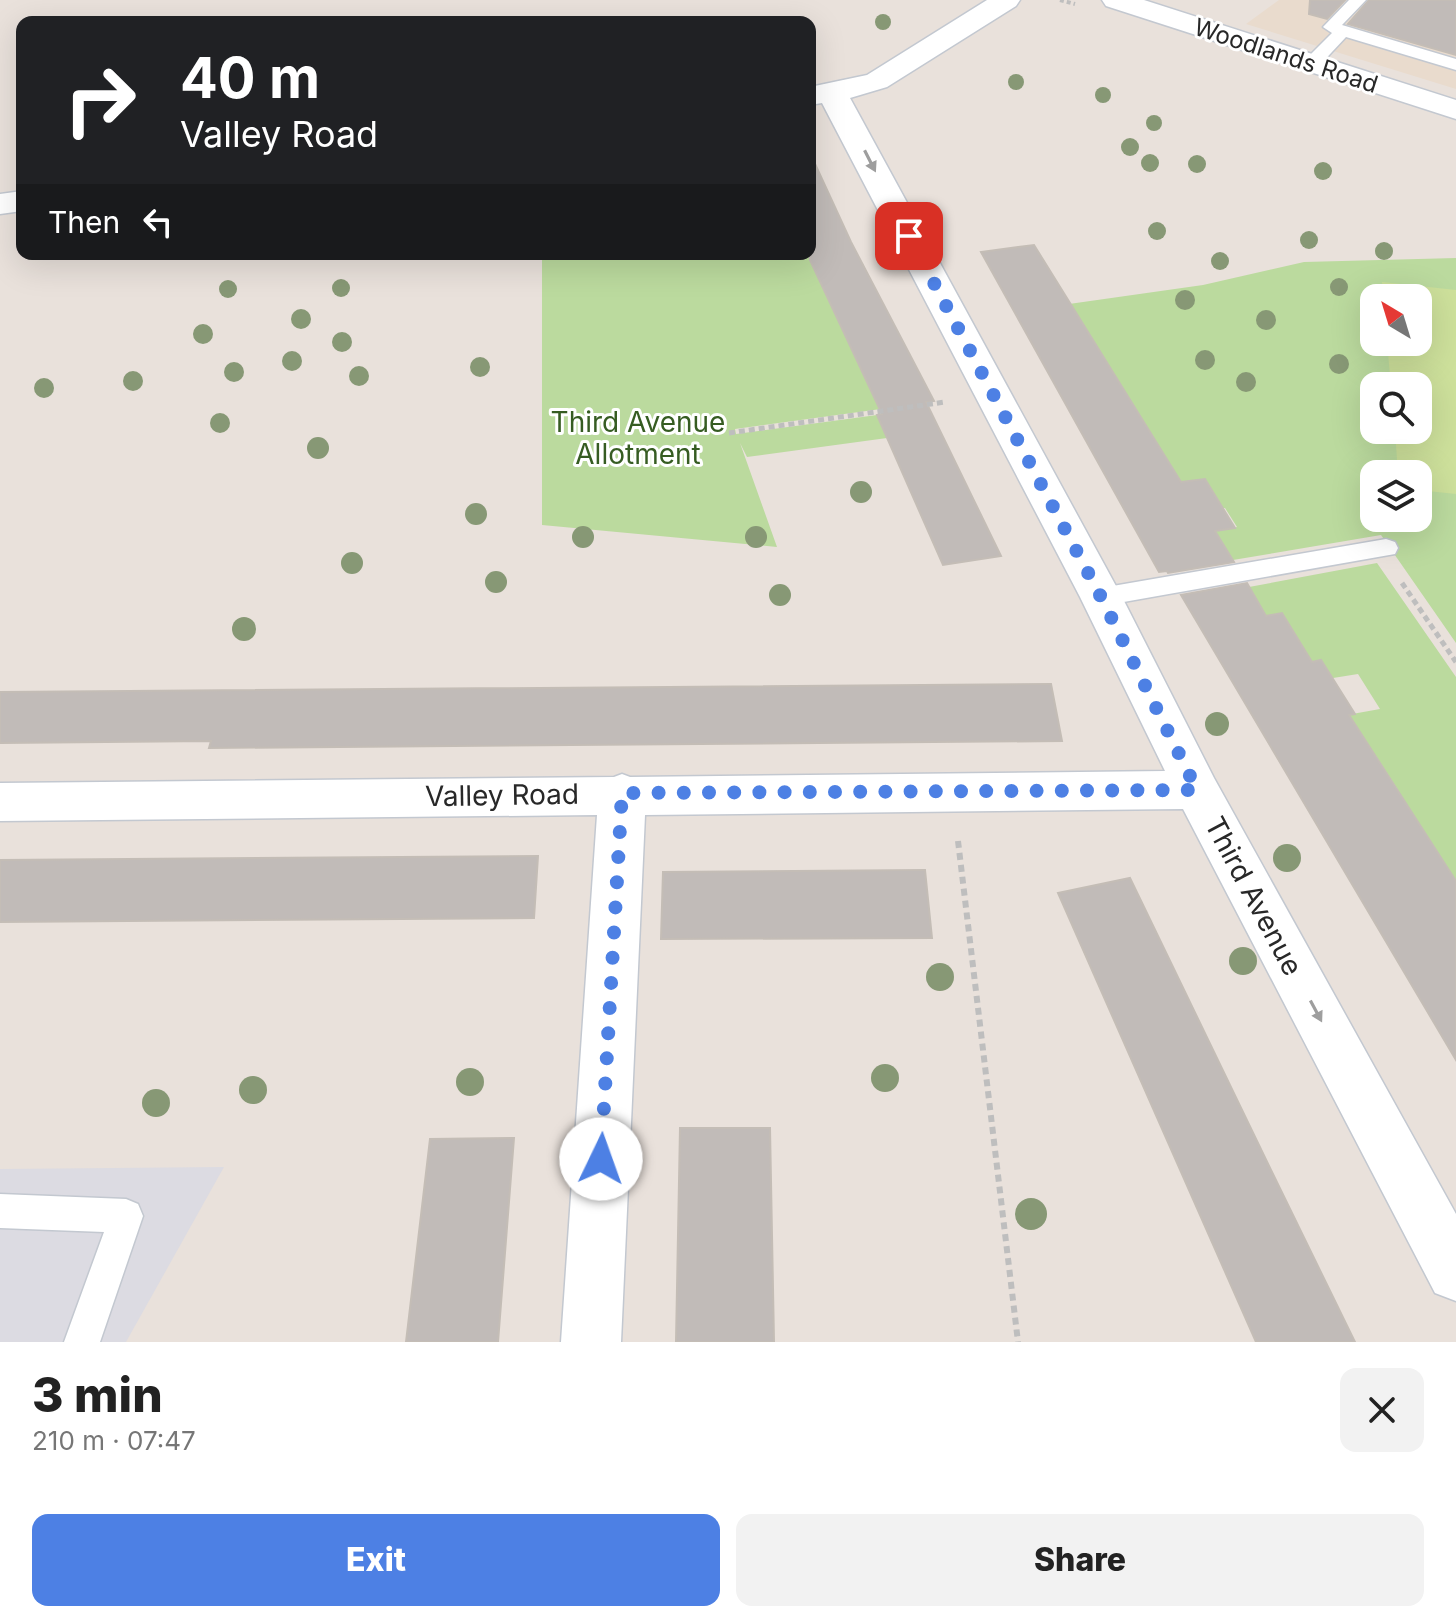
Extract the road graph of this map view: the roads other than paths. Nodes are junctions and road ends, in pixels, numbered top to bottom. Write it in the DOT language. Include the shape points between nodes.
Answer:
graph roads {
  1 [pos="1006,0"];
  2 [pos="1116,0"];
  3 [pos="1358,0"];
  4 [pos="1343,31"];
  5 [pos="1311,64"];
  6 [pos="1456,65"];
  7 [pos="821,94"];
  8 [pos="1456,110"];
  9 [pos="1382,549"];
  10 [pos="1101,597"];
  11 [pos="1197,790"];
  12 [pos="622,793"];
  13 [pos="0,802"];
  14 [pos="0,1211"];
  15 [pos="1456,1272"];
  16 [pos="82,1342"];
  17 [pos="591,1342"];
  1 -- 7 [label="street" via="881,78"];
  2 -- 5 [label="street, Woodlands Road"];
  3 -- 4 [label="lane" via="1331,27"];
  4 -- 5 [label="lane"];
  4 -- 6 [label="lane"];
  5 -- 8 [label="street, Woodlands Road"];
  7 -- 10 [label="street, Third Avenue, one-way"];
  9 -- 10 [label="lane"];
  10 -- 11 [label="street, Third Avenue"];
  11 -- 12 [label="street, Valley Road"];
  11 -- 15 [label="street, Third Avenue, one-way"];
  12 -- 13 [label="street, Valley Road"];
  12 -- 17 [label="street"];
  14 -- 16 [label="lane" via="126,1216"];
}
